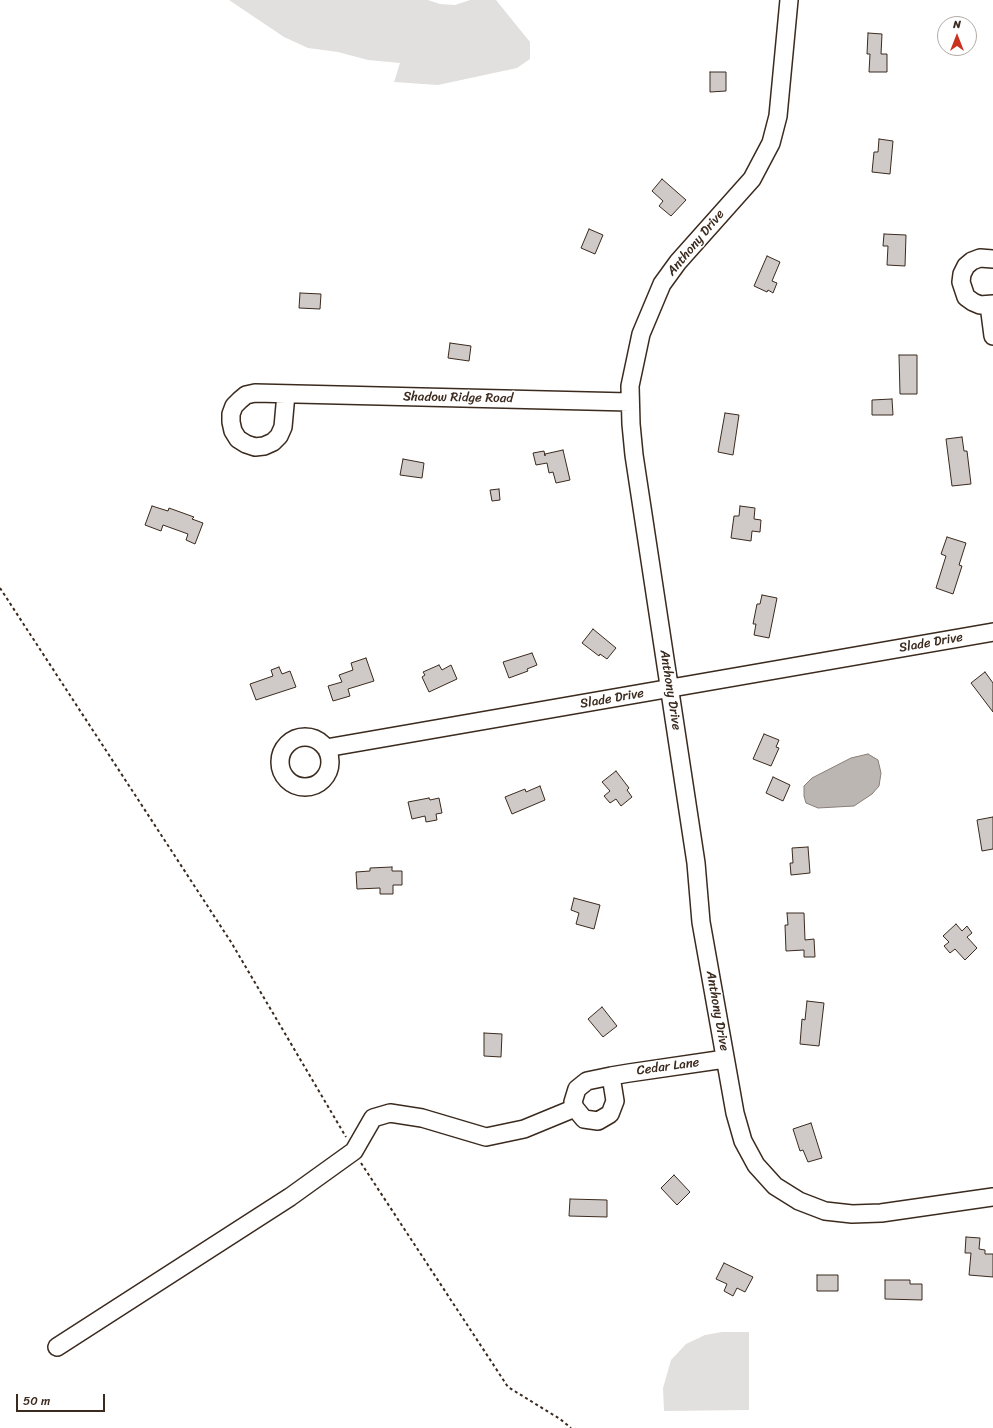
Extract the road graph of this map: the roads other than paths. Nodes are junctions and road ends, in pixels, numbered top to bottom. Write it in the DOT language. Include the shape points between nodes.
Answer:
graph roads {
  1 [pos="789,0"];
  2 [pos="993,259"];
  3 [pos="991,305"];
  4 [pos="993,336"];
  5 [pos="286,394"];
  6 [pos="630,402"];
  7 [pos="993,632"];
  8 [pos="670,689"];
  9 [pos="326,748"];
  10 [pos="725,1059"];
  11 [pos="611,1076"];
  12 [pos="575,1108"];
  13 [pos="993,1197"];
  14 [pos="57,1347"];
  1 -- 6 [label="street, Anthony Drive" via="778,116 771,143 752,179 678,262 662,284 641,334 634,360"];
  2 -- 3 [label="street" via="980,258 972,261 964,270 961,282 962,290 970,300 980,305"];
  3 -- 4 [label="street"];
  5 -- 6 [label="street, Shadow Ridge Road"];
  6 -- 8 [label="street, Anthony Drive" via="634,455"];
  7 -- 8 [label="street, Slade Drive"];
  8 -- 9 [label="street, Slade Drive"];
  8 -- 10 [label="street, Anthony Drive" via="696,863 701,922"];
  10 -- 11 [label="street, Cedar Lane"];
  10 -- 13 [label="street, Anthony Drive" via="743,1141 756,1165 775,1186 799,1201 825,1211 852,1214 895,1211"];
  11 -- 12 [label="street, Cedar Lane" via="581,1084 574,1095"];
  11 -- 12 [label="street" via="615,1101 610,1114 591,1121 584,1119"];
  12 -- 14 [label="street" via="524,1129 486,1137 422,1118 390,1113 372,1118 354,1151 290,1197"];
}
